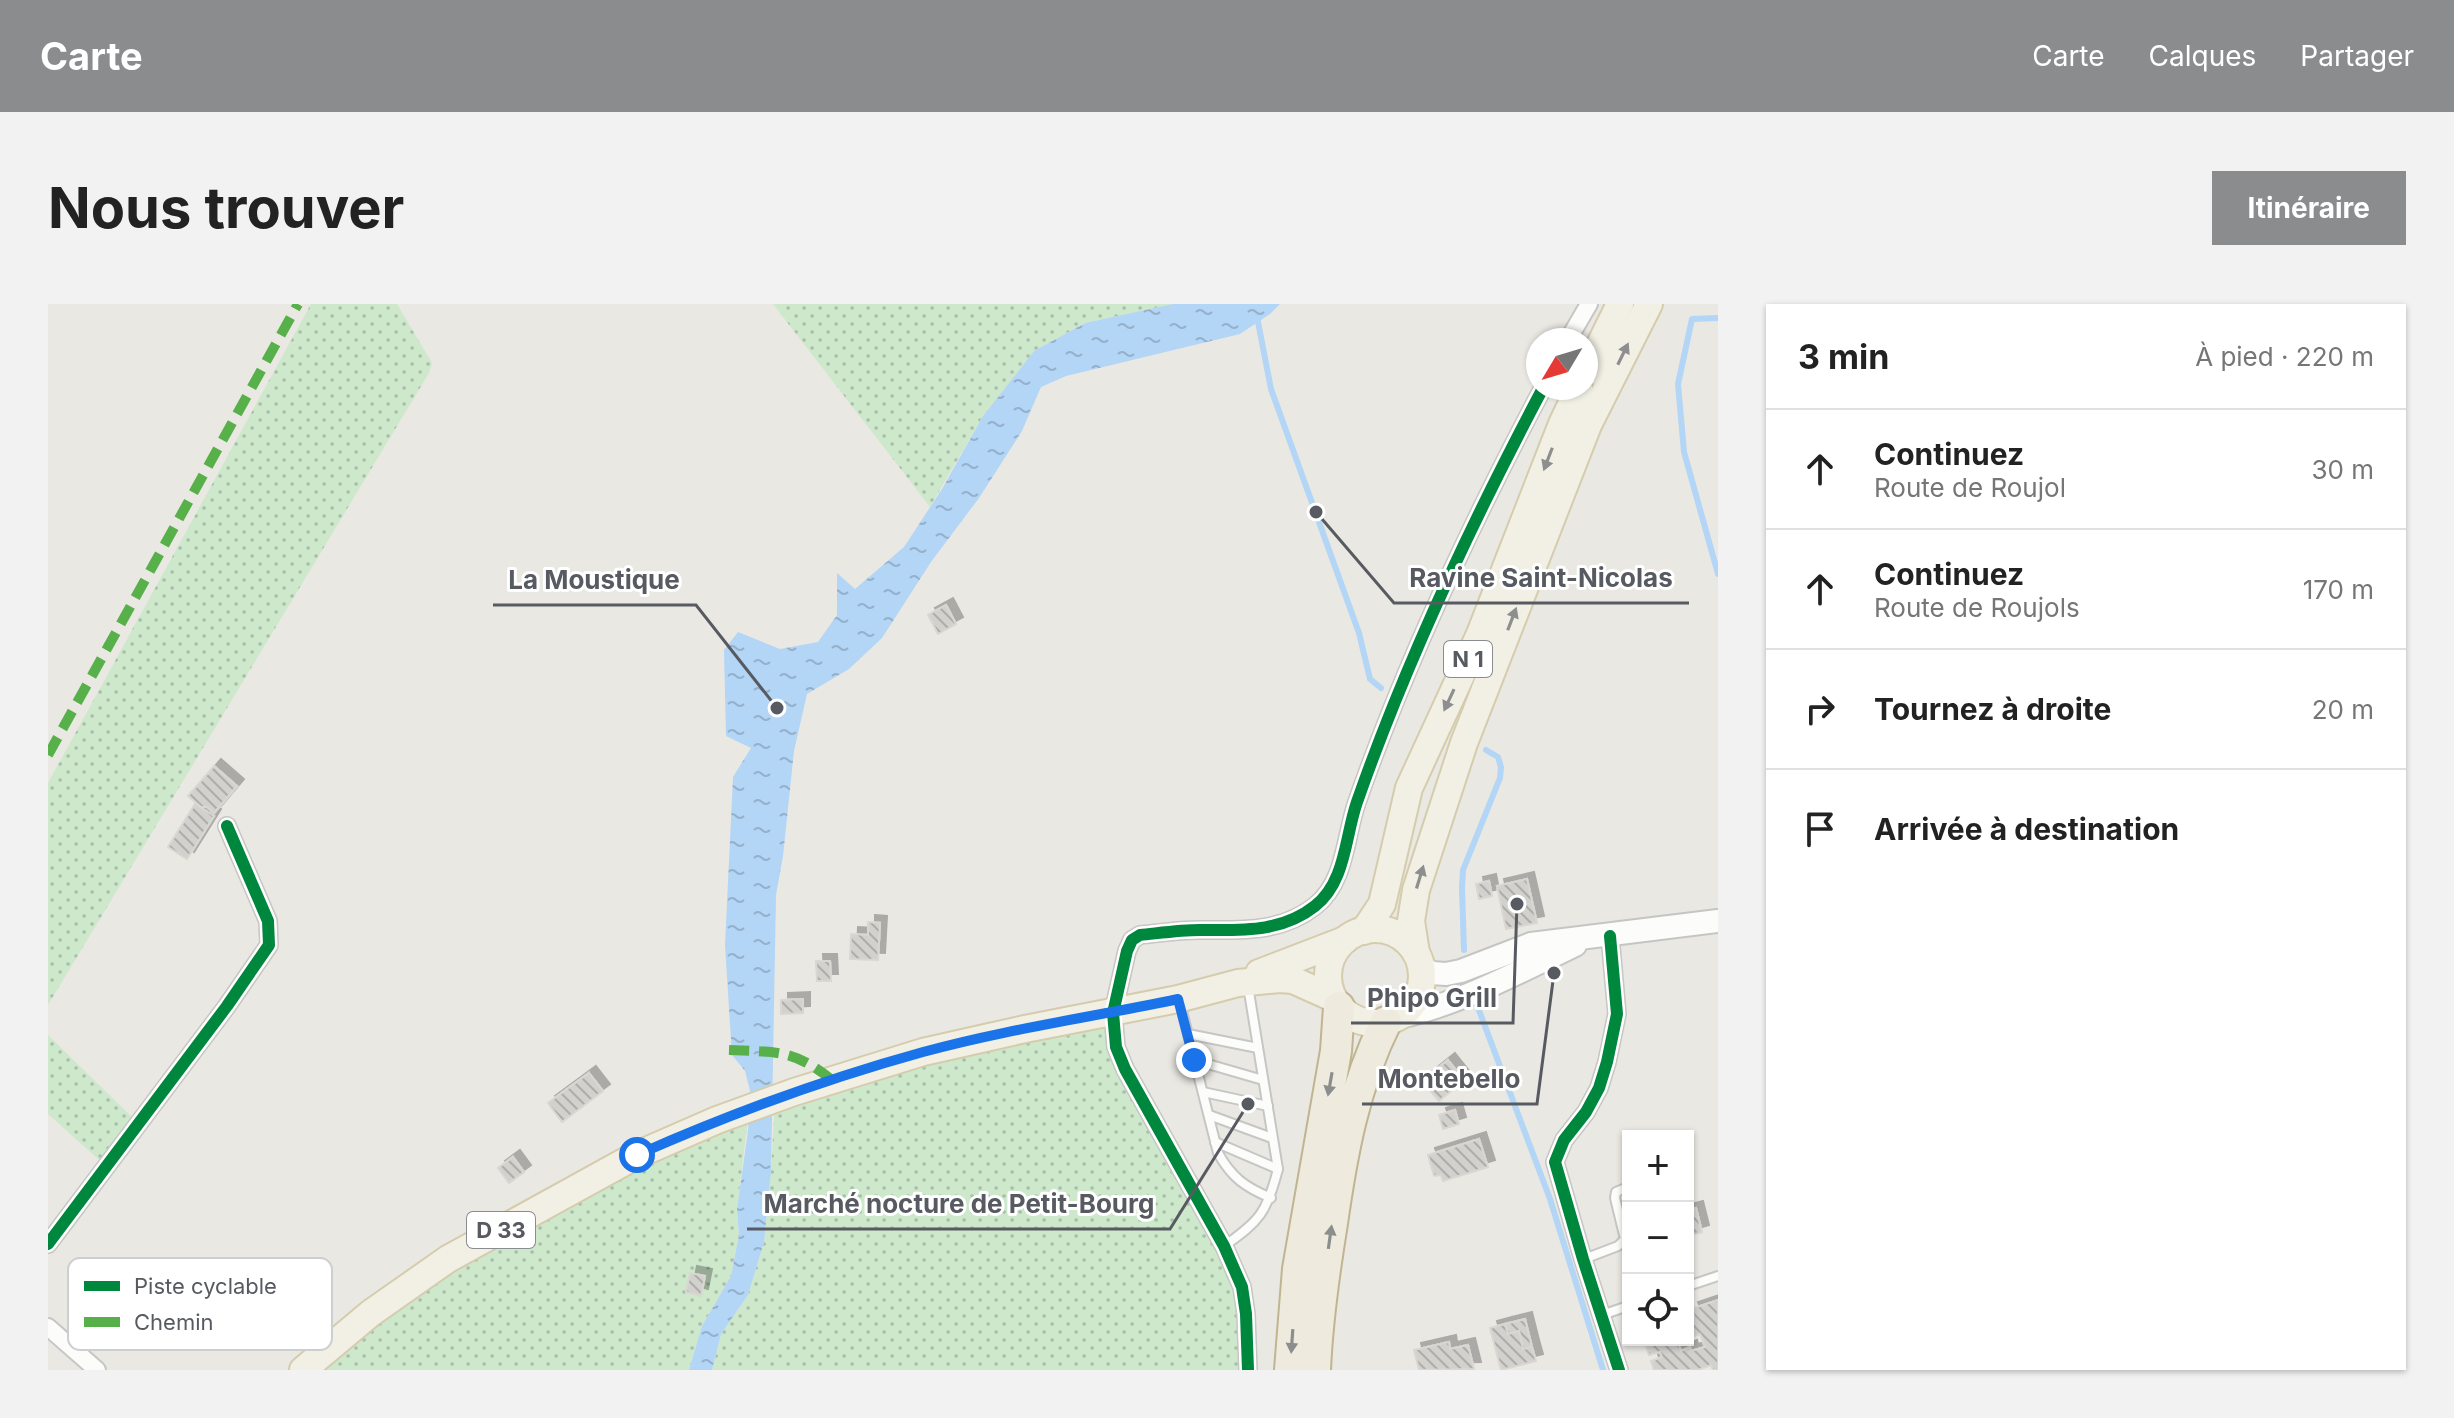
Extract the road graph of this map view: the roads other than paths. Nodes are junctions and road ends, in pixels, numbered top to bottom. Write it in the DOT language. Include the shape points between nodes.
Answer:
graph roads {
  1 [pos="1589,304"];
  2 [pos="1620,304"];
  3 [pos="1649,304"];
  4 [pos="1575,328"];
  5 [pos="1598,349"];
  6 [pos="1537,400"];
  7 [pos="1573,400"];
  8 [pos="227,826"];
  9 [pos="1718,921"];
  10 [pos="1354,935"];
  11 [pos="1600,937"];
  12 [pos="1418,960"];
  13 [pos="1243,982"];
  14 [pos="1178,999"];
  15 [pos="1336,1002"];
  16 [pos="1113,1013"];
  17 [pos="1392,1020"];
  18 [pos="1188,1034"];
  19 [pos="1258,1048"];
  20 [pos="1194,1060"];
  21 [pos="1263,1080"];
  22 [pos="1203,1092"];
  23 [pos="1268,1106"];
  24 [pos="1209,1115"];
  25 [pos="1272,1138"];
  26 [pos="1215,1142"];
  27 [pos="1278,1169"];
  28 [pos="1622,1190"];
  29 [pos="1271,1198"];
  30 [pos="48,1244"];
  31 [pos="1224,1246"];
  32 [pos="1583,1259"];
  33 [pos="1718,1276"];
  34 [pos="1694,1284"];
  35 [pos="1622,1308"];
  36 [pos="1602,1315"];
  37 [pos="48,1327"];
  38 [pos="68,1345"];
  39 [pos="332,1346"];
  40 [pos="74,1350"];
  41 [pos="327,1350"];
  42 [pos="97,1370"];
  43 [pos="303,1370"];
  44 [pos="1248,1370"];
  45 [pos="1290,1370"];
  46 [pos="1315,1370"];
  47 [pos="1619,1370"];
  1 -- 4 [label="street"];
  2 -- 5 [label="main road"];
  12 -- 3 [label="main road, N 1, one-way" via="1411,921 1416,890 1459,757 1588,425"];
  6 -- 16 [label="street" via="1406,672 1330,891 1294,921 1270,927 1140,935 1127,951"];
  7 -- 10 [label="main road, N 1, one-way" via="1480,634 1409,788 1382,904"];
  8 -- 30 [label="street" via="268,921 269,945"];
  9 -- 11 [label="main road"];
  10 -- 12 [label="main road" via="1388,931 1409,944"];
  10 -- 13 [label="main road, D 33"];
  10 -- 15 [label="main road, N 1" via="1338,948 1329,967"];
  11 -- 12 [label="main road" via="1531,944 1446,974 1432,973"];
  11 -- 17 [label="main road"];
  11 -- 32 [label="street" via="1617,1014 1599,1088 1555,1162"];
  12 -- 17 [label="main road, N 1" via="1418,996"];
  13 -- 14 [label="main road, D 33"];
  13 -- 15 [label="main road, D 33" via="1293,980"];
  13 -- 19 [label="lane"];
  14 -- 16 [label="main road, D 33"];
  14 -- 18 [label="lane"];
  15 -- 17 [label="main road" via="1355,1019"];
  15 -- 45 [label="highway, N 1, one-way" via="1336,1051 1298,1269"];
  16 -- 31 [label="street" via="1116,1047 1125,1069"];
  16 -- 39 [label="main road, D 33" via="923,1052 717,1120 637,1155 448,1259"];
  46 -- 17 [label="highway, N 1, one-way" via="1328,1245 1352,1111 1366,1066"];
  18 -- 19 [label="lane"];
  18 -- 20 [label="lane"];
  19 -- 21 [label="lane"];
  20 -- 21 [label="lane"];
  20 -- 22 [label="lane"];
  21 -- 23 [label="lane"];
  22 -- 23 [label="lane"];
  22 -- 24 [label="lane"];
  23 -- 25 [label="lane"];
  24 -- 25 [label="lane"];
  24 -- 26 [label="lane"];
  25 -- 27 [label="lane"];
  26 -- 27 [label="lane"];
  26 -- 29 [label="lane" via="1227,1169 1246,1188"];
  27 -- 29 [label="lane"];
  28 -- 32 [label="lane" via="1615,1198 1625,1239"];
  29 -- 31 [label="lane" via="1253,1226"];
  31 -- 44 [label="street" via="1242,1287"];
  32 -- 36 [label="street"];
  33 -- 34 [label="lane"];
  35 -- 36 [label="lane"];
  36 -- 47 [label="street"];
  37 -- 38 [label="street"];
  40 -- 42 [label="street"];
  41 -- 43 [label="main road, D 33"];
}
